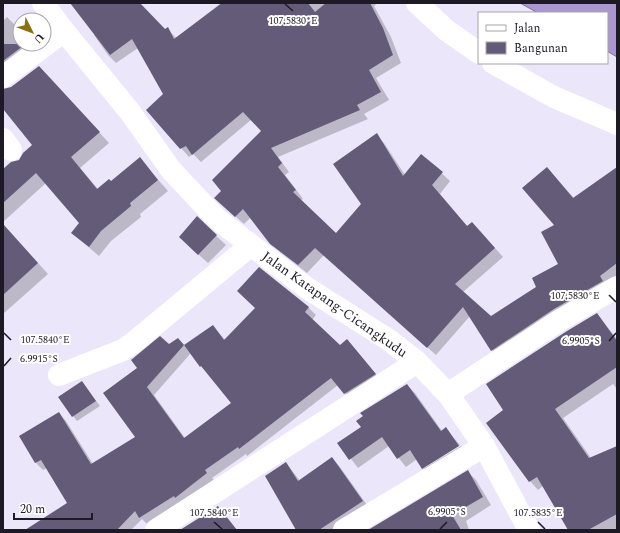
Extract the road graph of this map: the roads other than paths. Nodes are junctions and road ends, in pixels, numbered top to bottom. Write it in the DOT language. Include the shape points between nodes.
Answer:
graph roads {
  1 [pos="43,3"];
  2 [pos="417,3"];
  3 [pos="64,31"];
  4 [pos="478,52"];
  5 [pos="495,64"];
  6 [pos="3,77"];
  7 [pos="617,124"];
  8 [pos="251,245"];
  9 [pos="617,287"];
  10 [pos="417,362"];
  11 [pos="60,376"];
  12 [pos="448,394"];
  13 [pos="484,446"];
  14 [pos="156,530"];
  15 [pos="344,530"];
  16 [pos="530,530"];
  1 -- 3 [label="street, Jalan Katapang-Cicangkudu"];
  2 -- 4 [label="street" via="446,30"];
  3 -- 6 [label="street"];
  3 -- 8 [label="street, Jalan Katapang-Cicangkudu" via="130,112 171,170 217,219"];
  5 -- 7 [label="street" via="554,97"];
  8 -- 10 [label="street, Jalan Katapang-Cicangkudu" via="306,288 359,319"];
  8 -- 11 [label="street" via="123,350"];
  9 -- 12 [label="street" via="560,320"];
  10 -- 12 [label="street, Jalan Katapang-Cicangkudu"];
  10 -- 14 [label="street"];
  12 -- 13 [label="street, Jalan Katapang-Cicangkudu"];
  13 -- 15 [label="street"];
  13 -- 16 [label="street, Jalan Katapang-Cicangkudu"];
}
